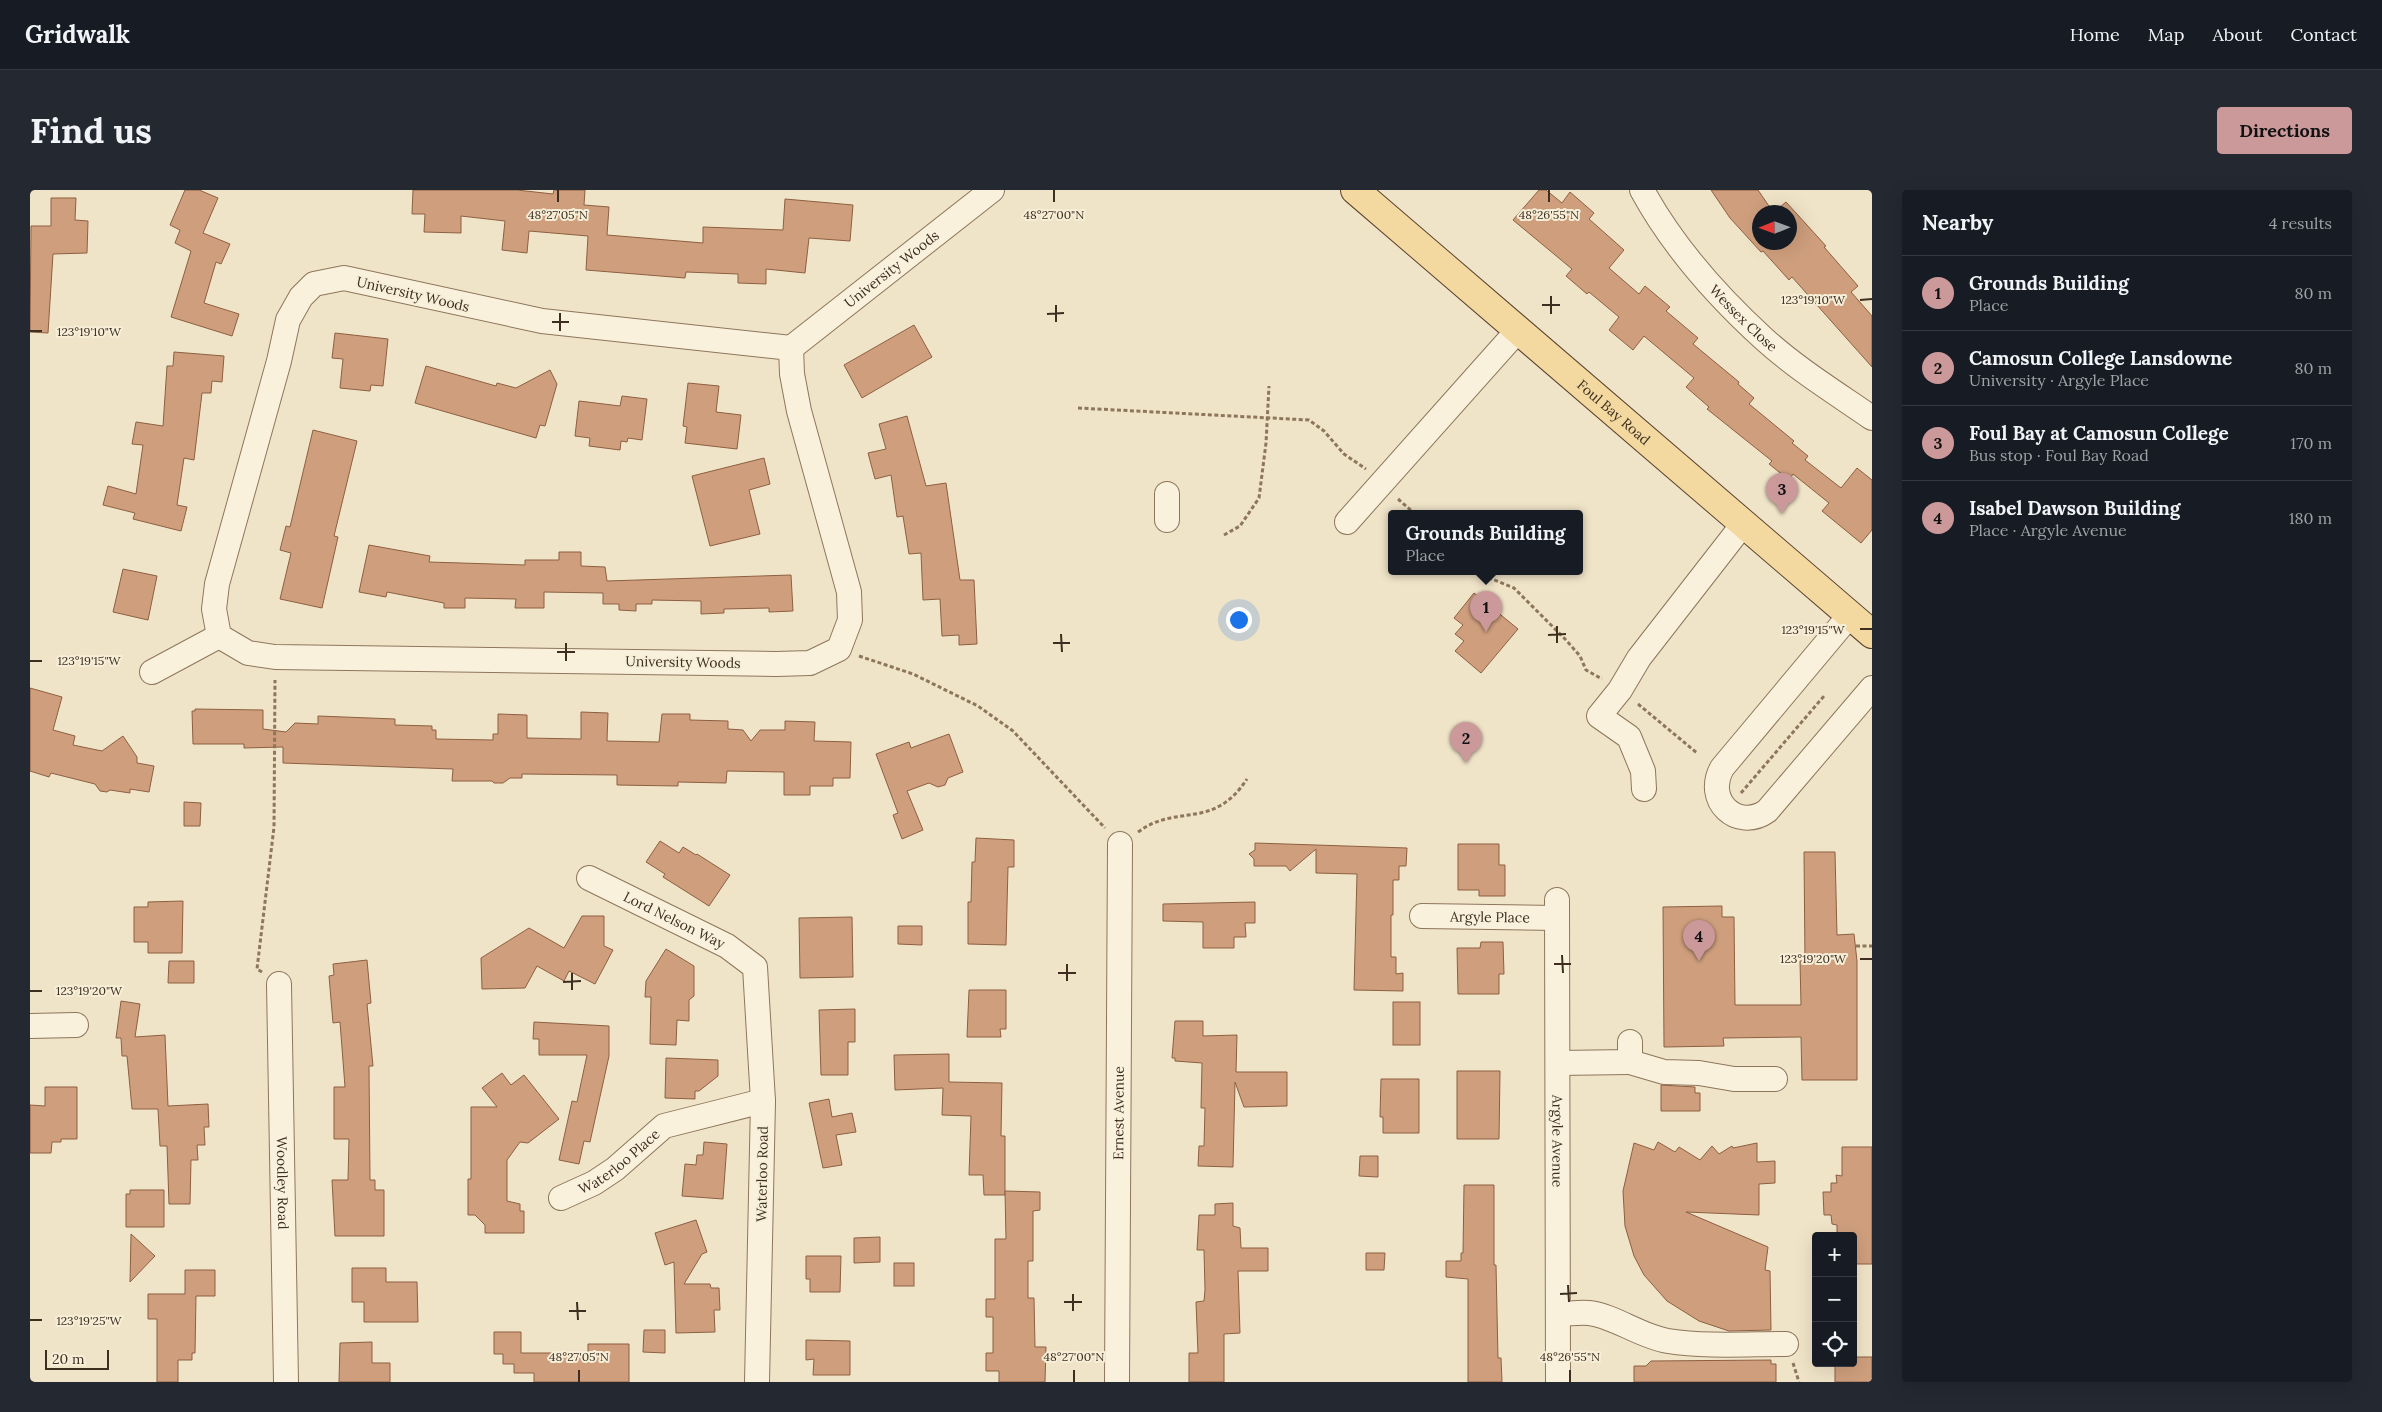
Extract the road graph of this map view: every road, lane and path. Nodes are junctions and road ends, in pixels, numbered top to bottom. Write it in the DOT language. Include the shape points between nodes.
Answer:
graph roads {
  1 [pos="992,190"];
  2 [pos="1355,190"];
  3 [pos="1642,190"];
  4 [pos="1519,329"];
  5 [pos="791,348"];
  6 [pos="1269,386"];
  7 [pos="1078,408"];
  8 [pos="1267,417"];
  9 [pos="1872,418"];
  10 [pos="1381,484"];
  11 [pos="1167,494"];
  12 [pos="1411,510"];
  13 [pos="1167,520"];
  14 [pos="1347,522"];
  15 [pos="1744,523"];
  16 [pos="1224,535"];
  17 [pos="1483,575"];
  18 [pos="1850,615"];
  19 [pos="1872,634"];
  20 [pos="219,636"];
  21 [pos="839,649"];
  22 [pos="275,656"];
  23 [pos="152,672"];
  24 [pos="1872,688"];
  25 [pos="1620,690"];
  26 [pos="1824,696"];
  27 [pos="1697,753"];
  28 [pos="1639,778"];
  29 [pos="1247,779"];
  30 [pos="1731,812"];
  31 [pos="1120,844"];
  32 [pos="589,878"];
  33 [pos="1557,909"];
  34 [pos="1422,916"];
  35 [pos="1856,946"];
  36 [pos="1872,946"];
  37 [pos="755,967"];
  38 [pos="279,984"];
  39 [pos="76,1025"];
  40 [pos="30,1026"];
  41 [pos="1558,1063"];
  42 [pos="1775,1079"];
  43 [pos="763,1101"];
  44 [pos="561,1198"];
  45 [pos="1558,1314"];
  46 [pos="1786,1344"];
  47 [pos="286,1382"];
  48 [pos="757,1382"];
  49 [pos="1117,1382"];
  50 [pos="1558,1382"];
  1 -- 5 [label="street, University Woods"];
  2 -- 4 [label="main road, Foul Bay Road"];
  3 -- 9 [label="street, Wessex Close" via="1704,278 1765,340"];
  4 -- 10 [label="street"];
  4 -- 15 [label="main road, Foul Bay Road"];
  5 -- 20 [label="street, University Woods" via="542,322 344,278 314,284 301,297 288,320 217,584 214,610"];
  5 -- 21 [label="street" via="799,412 849,592 850,620"];
  6 -- 8 [label="path"];
  7 -- 8 [label="path"];
  8 -- 10 [label="path" via="1309,420"];
  8 -- 16 [label="path" via="1259,498 1240,526"];
  10 -- 12 [label="path"];
  10 -- 14 [label="street"];
  11 -- 13 [label="street"];
  15 -- 18 [label="main road, Foul Bay Road"];
  15 -- 25 [label="street" via="1639,658"];
  17 -- 25 [label="path" via="1514,588 1566,640 1580,656 1586,670"];
  18 -- 19 [label="main road, Foul Bay Road"];
  18 -- 30 [label="street" via="1722,768 1715,788 1720,803"];
  20 -- 22 [label="street, University Woods" via="248,652"];
  20 -- 23 [label="street"];
  21 -- 22 [label="street, University Woods" via="810,663 776,664"];
  21 -- 31 [label="path" via="913,674 978,706 1013,732"];
  22 -- 38 [label="path" via="274,827 257,969"];
  24 -- 30 [label="street" via="1767,811 1758,818 1742,818"];
  25 -- 27 [label="path"];
  25 -- 28 [label="street" via="1599,716 1629,737"];
  26 -- 30 [label="path" via="1746,786"];
  29 -- 31 [label="path" via="1237,795 1216,810 1149,823"];
  31 -- 49 [label="street, Ernest Avenue"];
  32 -- 37 [label="street, Lord Nelson Way" via="727,946"];
  33 -- 34 [label="street, Argyle Place"];
  33 -- 41 [label="street, Argyle Avenue"];
  35 -- 36 [label="path"];
  37 -- 43 [label="street, Waterloo Road"];
  38 -- 47 [label="street, Woodley Road"];
  39 -- 40 [label="street"];
  41 -- 42 [label="street" via="1630,1052 1664,1072 1734,1079"];
  41 -- 45 [label="street, Argyle Avenue"];
  43 -- 44 [label="street, Waterloo Place" via="664,1126 615,1169"];
  43 -- 48 [label="street, Waterloo Road"];
  45 -- 46 [label="street" via="1589,1313 1642,1334 1689,1343"];
  45 -- 50 [label="street, Argyle Avenue"];
}
